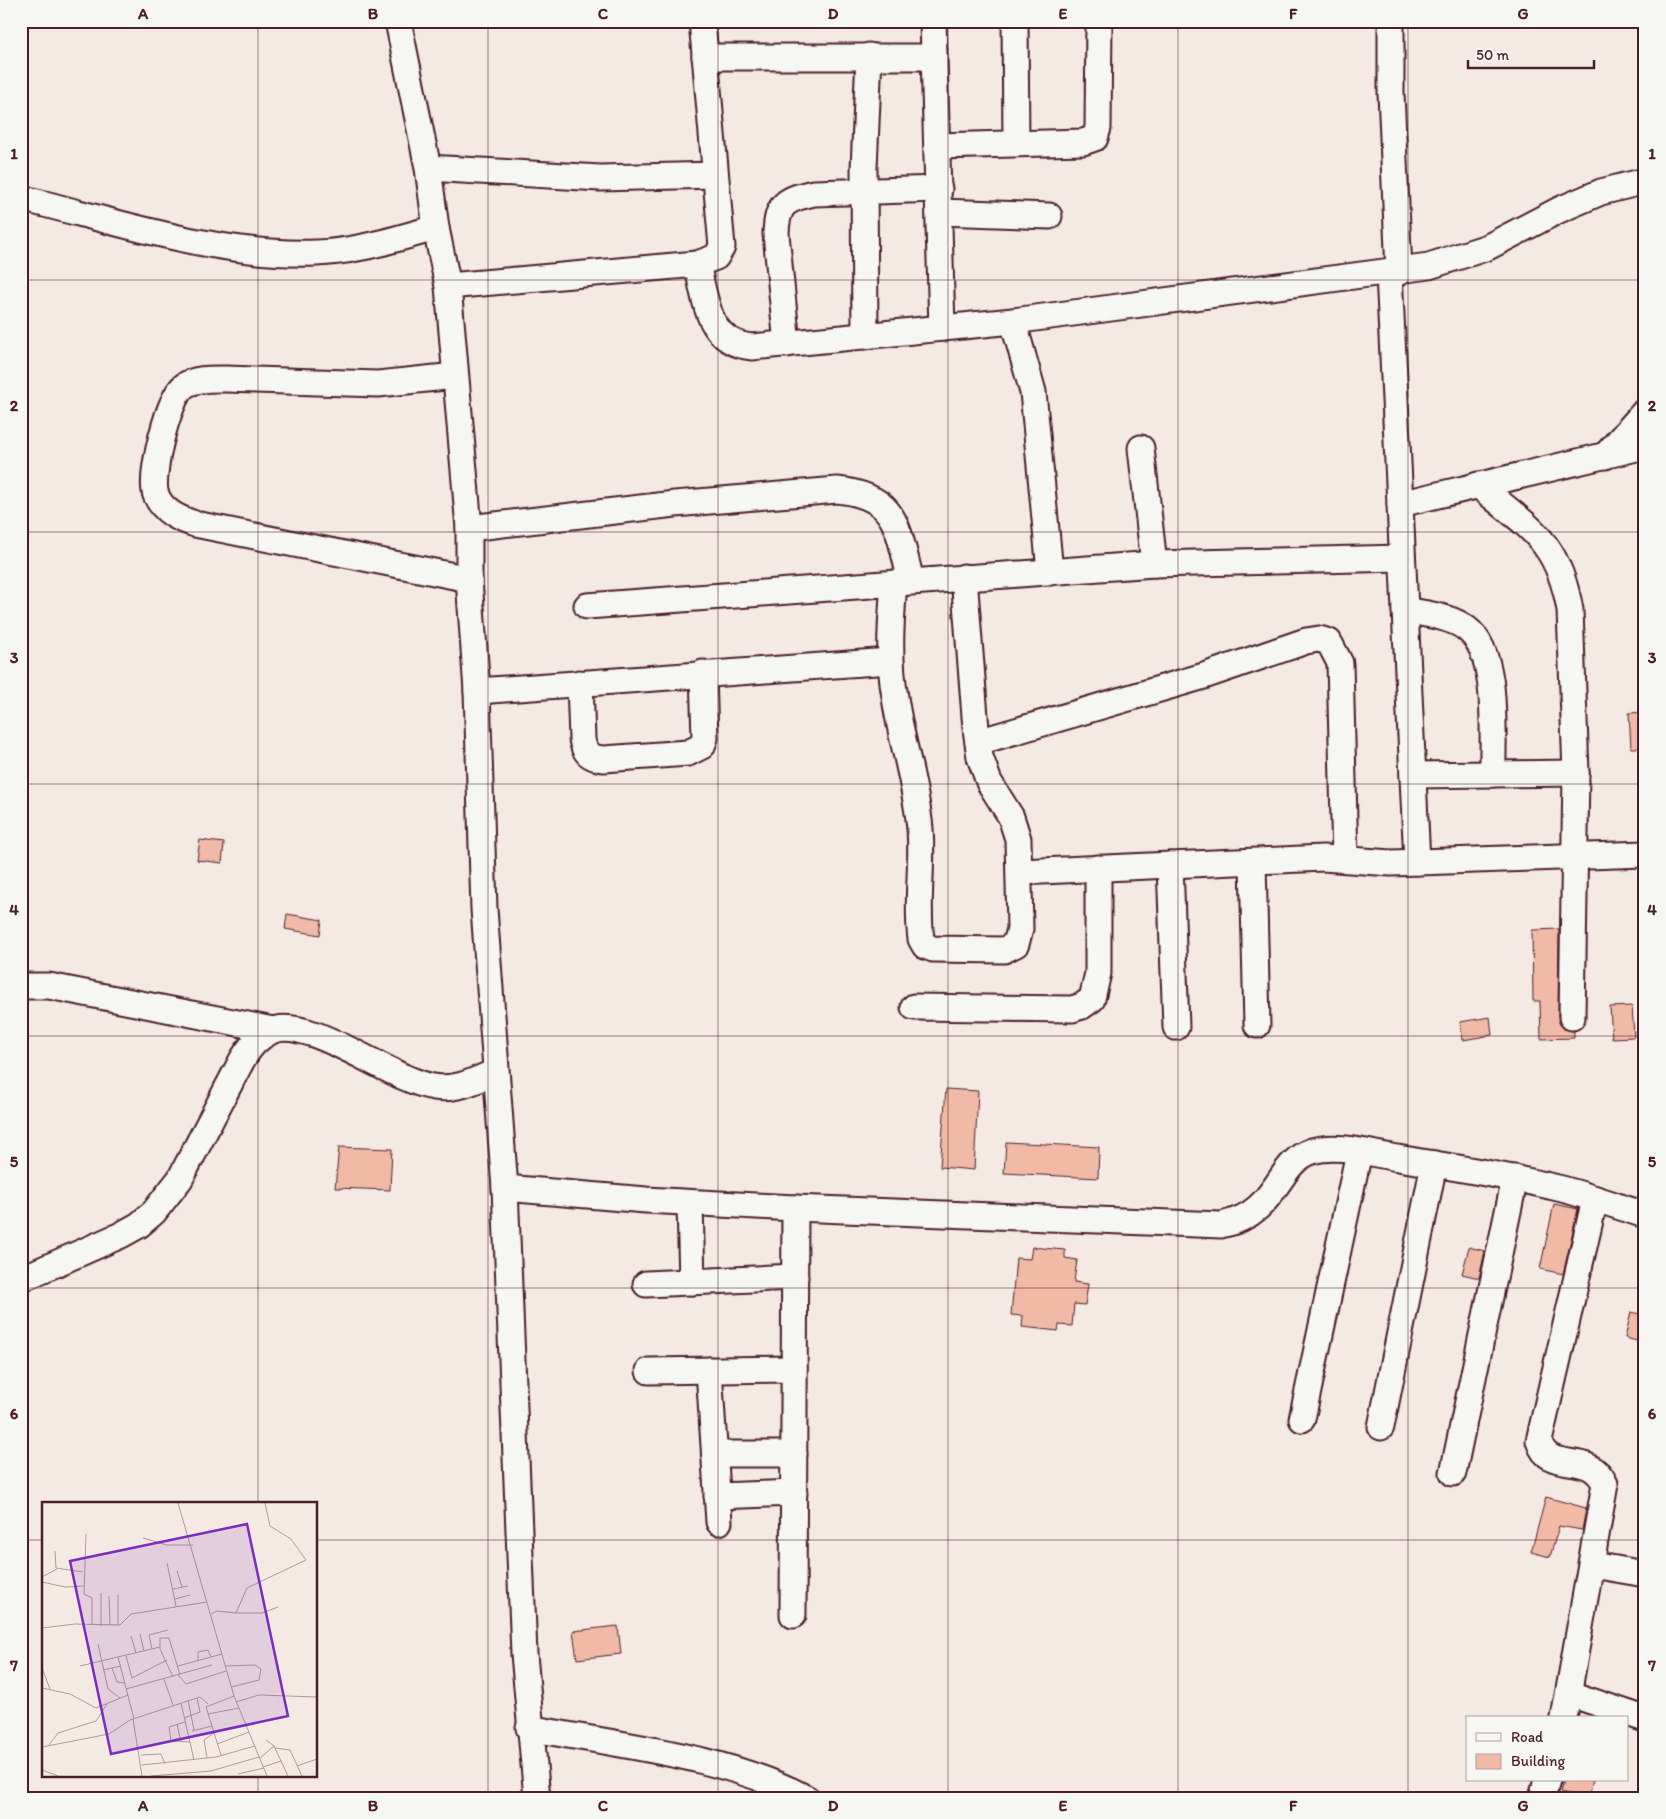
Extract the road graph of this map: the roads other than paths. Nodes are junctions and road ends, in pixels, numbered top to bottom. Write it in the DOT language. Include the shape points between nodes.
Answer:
graph roads {
  1 [pos="398,21"];
  2 [pos="702,21"];
  3 [pos="933,21"];
  4 [pos="1015,21"];
  5 [pos="1099,21"];
  6 [pos="1391,21"];
  7 [pos="869,56"];
  8 [pos="705,57"];
  9 [pos="934,57"];
  10 [pos="1016,143"];
  11 [pos="938,146"];
  12 [pos="428,168"];
  13 [pos="715,175"];
  14 [pos="1645,181"];
  15 [pos="864,191"];
  16 [pos="21,198"];
  17 [pos="939,201"];
  18 [pos="1049,216"];
  19 [pos="436,228"];
  20 [pos="697,264"];
  21 [pos="1394,273"];
  22 [pos="448,286"];
  23 [pos="1013,321"];
  24 [pos="942,328"];
  25 [pos="865,336"];
  26 [pos="787,344"];
  27 [pos="455,376"];
  28 [pos="1645,411"];
  29 [pos="1645,446"];
  30 [pos="1141,448"];
  31 [pos="1605,456"];
  32 [pos="1478,486"];
  33 [pos="1400,504"];
  34 [pos="469,528"];
  35 [pos="1402,558"];
  36 [pos="1154,564"];
  37 [pos="1050,572"];
  38 [pos="964,577"];
  39 [pos="469,580"];
  40 [pos="902,581"];
  41 [pos="588,606"];
  42 [pos="1405,610"];
  43 [pos="890,661"];
  44 [pos="704,673"];
  45 [pos="580,683"];
  46 [pos="477,691"];
  47 [pos="978,742"];
  48 [pos="1576,773"];
  49 [pos="1493,774"];
  50 [pos="1413,775"];
  51 [pos="1575,854"];
  52 [pos="1645,854"];
  53 [pos="1345,859"];
  54 [pos="1253,862"];
  55 [pos="1417,862"];
  56 [pos="1170,865"];
  57 [pos="1098,868"];
  58 [pos="1020,872"];
  59 [pos="21,986"];
  60 [pos="914,1006"];
  61 [pos="1572,1017"];
  62 [pos="1257,1025"];
  63 [pos="1176,1027"];
  64 [pos="273,1030"];
  65 [pos="496,1072"];
  66 [pos="1359,1152"];
  67 [pos="1434,1164"];
  68 [pos="1515,1178"];
  69 [pos="505,1188"];
  70 [pos="1595,1199"];
  71 [pos="690,1202"];
  72 [pos="795,1208"];
  73 [pos="1645,1215"];
  74 [pos="795,1277"];
  75 [pos="21,1279"];
  76 [pos="692,1282"];
  77 [pos="646,1284"];
  78 [pos="794,1369"];
  79 [pos="709,1370"];
  80 [pos="649,1371"];
  81 [pos="1302,1419"];
  82 [pos="1381,1427"];
  83 [pos="714,1454"];
  84 [pos="794,1454"];
  85 [pos="1453,1473"];
  86 [pos="794,1493"];
  87 [pos="717,1496"];
  88 [pos="719,1522"];
  89 [pos="1592,1566"];
  90 [pos="1645,1574"];
  91 [pos="793,1615"];
  92 [pos="1570,1694"];
  93 [pos="1564,1716"];
  94 [pos="1645,1718"];
  95 [pos="529,1728"];
  96 [pos="1546,1782"];
  97 [pos="537,1798"];
  98 [pos="806,1798"];
  99 [pos="1542,1798"];
  1 -- 12 [label="street"];
  2 -- 8 [label="street"];
  3 -- 9 [label="street"];
  4 -- 10 [label="street"];
  5 -- 10 [label="street" via="1098,128 1095,138 1083,142"];
  6 -- 21 [label="street"];
  7 -- 8 [label="street"];
  7 -- 9 [label="street"];
  7 -- 15 [label="street"];
  8 -- 13 [label="street"];
  9 -- 11 [label="street"];
  10 -- 11 [label="street"];
  11 -- 17 [label="street"];
  12 -- 13 [label="street" via="600,178"];
  12 -- 19 [label="street"];
  13 -- 20 [label="street" via="722,247 716,257"];
  14 -- 21 [label="street" via="1601,192 1488,247 1430,266"];
  15 -- 17 [label="street"];
  15 -- 25 [label="street"];
  15 -- 26 [label="street" via="795,197 783,204 776,234"];
  16 -- 19 [label="street" via="216,245 277,253 318,254 367,246"];
  17 -- 18 [label="street"];
  17 -- 24 [label="street"];
  19 -- 22 [label="street"];
  20 -- 22 [label="street"];
  20 -- 26 [label="street" via="710,315 724,338 738,346"];
  21 -- 23 [label="street"];
  21 -- 33 [label="street"];
  22 -- 27 [label="street"];
  23 -- 24 [label="street"];
  23 -- 37 [label="street" via="1033,392"];
  24 -- 25 [label="street"];
  25 -- 26 [label="street"];
  27 -- 34 [label="street"];
  27 -- 39 [label="street" via="378,384 226,379 185,385 173,399 166,420 154,478 156,494 163,507 176,517 195,524"];
  28 -- 31 [label="street"];
  29 -- 31 [label="street"];
  30 -- 36 [label="street"];
  31 -- 32 [label="street"];
  32 -- 33 [label="street"];
  32 -- 48 [label="street" via="1538,535 1560,567 1570,610"];
  33 -- 35 [label="street"];
  34 -- 39 [label="street"];
  34 -- 40 [label="street" via="675,504 837,490 858,492 875,499 891,515 899,535"];
  35 -- 36 [label="street"];
  35 -- 42 [label="street"];
  36 -- 37 [label="street"];
  37 -- 38 [label="street"];
  38 -- 40 [label="street"];
  38 -- 47 [label="street"];
  39 -- 46 [label="street"];
  40 -- 41 [label="street"];
  40 -- 43 [label="street" via="889,639"];
  42 -- 49 [label="street" via="1452,621 1466,628 1478,640 1490,675"];
  42 -- 50 [label="street"];
  43 -- 44 [label="street"];
  43 -- 58 [label="street" via="919,821 920,931 925,946 942,950 1004,950 1016,944 1020,929"];
  44 -- 45 [label="street"];
  44 -- 45 [label="street" via="705,738 702,746 688,753 604,759 588,754 583,748"];
  45 -- 46 [label="street"];
  46 -- 65 [label="street" via="484,909"];
  47 -- 53 [label="street" via="1204,676 1306,641 1319,639 1329,642 1340,663"];
  47 -- 58 [label="street" via="985,772 1007,808 1014,827 1020,853"];
  48 -- 49 [label="street"];
  48 -- 51 [label="street"];
  49 -- 50 [label="street"];
  50 -- 55 [label="street"];
  51 -- 52 [label="street"];
  51 -- 55 [label="street"];
  51 -- 61 [label="street"];
  53 -- 54 [label="street"];
  53 -- 55 [label="street"];
  54 -- 56 [label="street"];
  54 -- 62 [label="street"];
  56 -- 57 [label="street"];
  56 -- 63 [label="street"];
  57 -- 58 [label="street"];
  57 -- 60 [label="street" via="1098,973 1092,999 1072,1008"];
  59 -- 64 [label="street" via="49,986"];
  64 -- 65 [label="street" via="293,1029 315,1035 434,1088 465,1084"];
  64 -- 75 [label="street" via="254,1042 242,1060 180,1179 154,1212 139,1226"];
  65 -- 69 [label="street"];
  66 -- 67 [label="street"];
  66 -- 72 [label="street" via="1324,1148 1310,1152 1297,1160 1265,1203 1252,1214 1237,1222 1221,1225"];
  66 -- 81 [label="street"];
  67 -- 68 [label="street"];
  67 -- 82 [label="street"];
  68 -- 70 [label="street"];
  68 -- 85 [label="street"];
  69 -- 71 [label="street"];
  69 -- 95 [label="street" via="520,1589"];
  70 -- 73 [label="street"];
  70 -- 89 [label="street" via="1539,1441 1547,1456 1594,1468 1601,1474 1605,1484"];
  71 -- 72 [label="street"];
  71 -- 76 [label="street"];
  72 -- 74 [label="street"];
  74 -- 76 [label="street"];
  74 -- 78 [label="street"];
  76 -- 77 [label="street"];
  78 -- 79 [label="street"];
  78 -- 84 [label="street"];
  79 -- 80 [label="street"];
  79 -- 83 [label="street"];
  83 -- 84 [label="street"];
  83 -- 87 [label="street"];
  84 -- 86 [label="street"];
  86 -- 87 [label="street"];
  86 -- 91 [label="street"];
  87 -- 88 [label="street"];
  89 -- 90 [label="street"];
  89 -- 92 [label="street"];
  92 -- 93 [label="street"];
  92 -- 94 [label="street"];
  95 -- 97 [label="street"];
  95 -- 98 [label="street" via="724,1766 760,1777"];
  96 -- 99 [label="street"];
}
